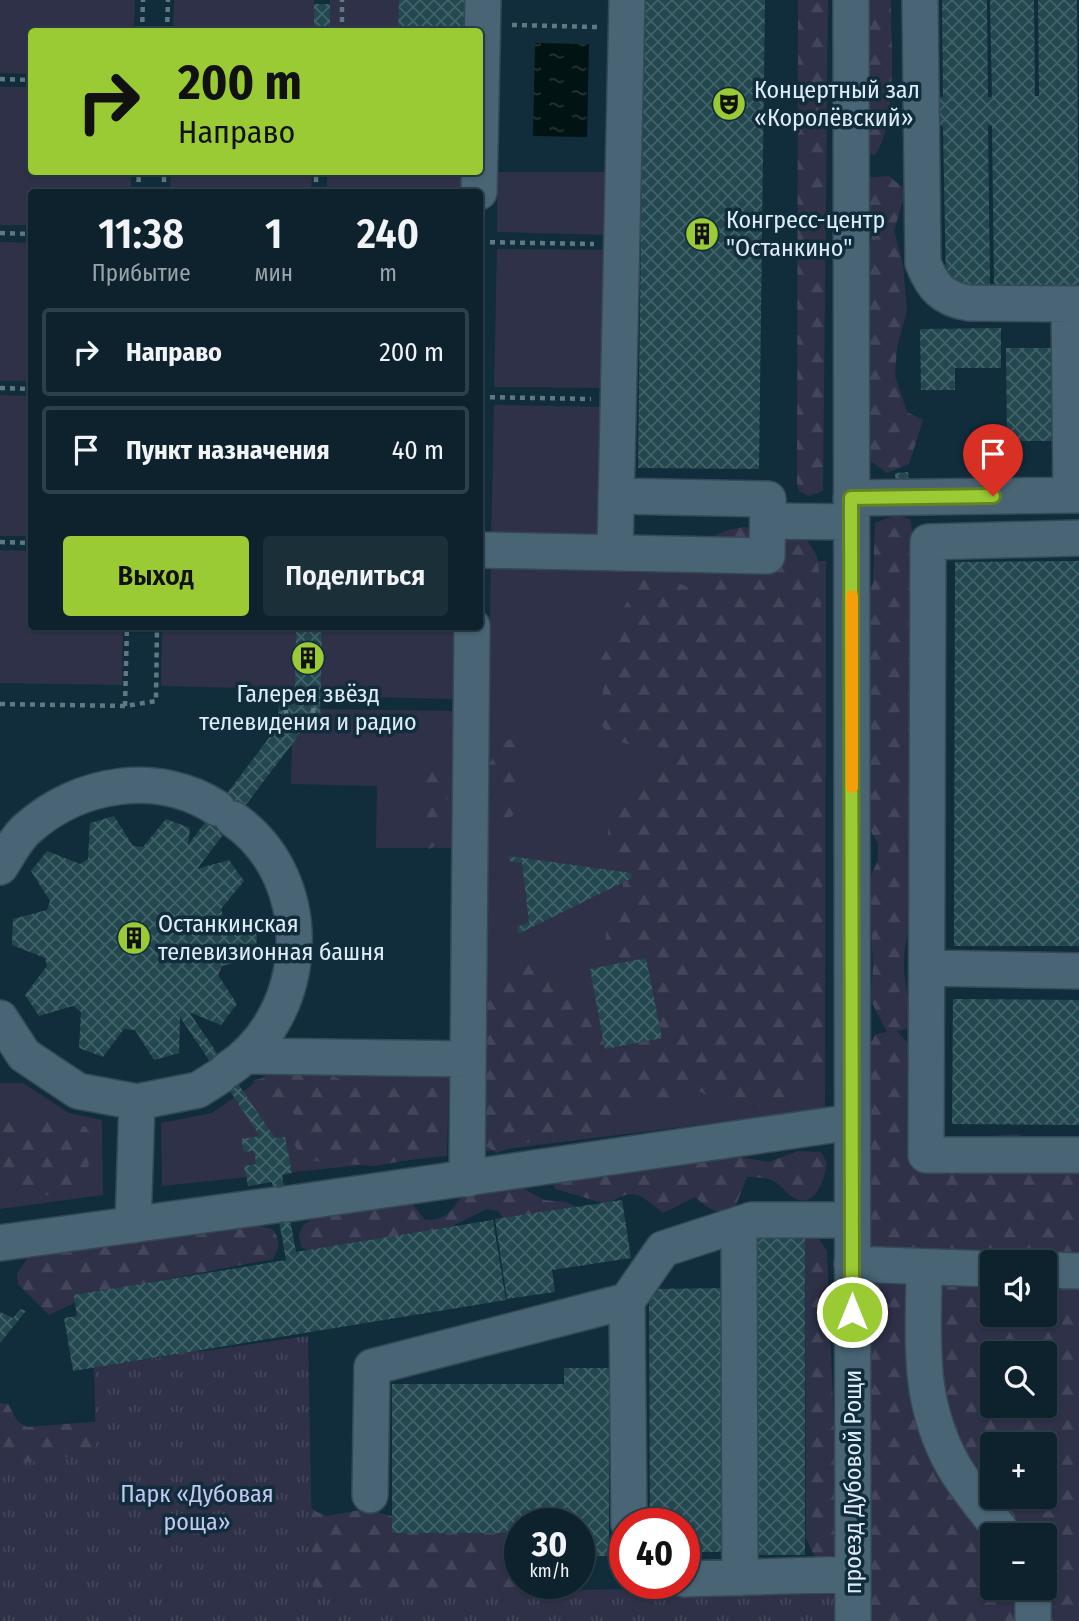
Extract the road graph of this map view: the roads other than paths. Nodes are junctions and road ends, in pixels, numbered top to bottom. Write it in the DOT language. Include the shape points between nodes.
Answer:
graph roads {
  1 [pos="851,0"];
  2 [pos="920,0"];
  3 [pos="626,14"];
  4 [pos="1074,304"];
  5 [pos="1075,495"];
  6 [pos="616,496"];
  7 [pos="851,510"];
  8 [pos="768,521"];
  9 [pos="1079,538"];
  10 [pos="483,550"];
  11 [pos="615,553"];
  12 [pos="472,630"];
  13 [pos="0,867"];
  14 [pos="927,968"];
  15 [pos="1079,971"];
  16 [pos="0,1018"];
  17 [pos="12,1055"];
  18 [pos="468,1059"];
  19 [pos="232,1068"];
  20 [pos="136,1102"];
  21 [pos="852,1122"];
  22 [pos="1079,1155"];
  23 [pos="467,1179"];
  24 [pos="852,1220"];
  25 [pos="739,1224"];
  26 [pos="133,1225"];
  27 [pos="0,1243"];
  28 [pos="852,1264"];
  29 [pos="925,1267"];
  30 [pos="980,1269"];
  31 [pos="1057,1271"];
  32 [pos="1079,1272"];
  33 [pos="627,1301"];
  34 [pos="370,1495"];
  35 [pos="629,1508"];
  36 [pos="995,1523"];
  37 [pos="853,1574"];
  38 [pos="740,1578"];
  39 [pos="700,1579"];
  40 [pos="1033,1600"];
  41 [pos="853,1621"];
  42 [pos="1033,1621"];
  1 -- 7 [label="street, проезд Дубовой Рощи"];
  2 -- 4 [label="street" via="923,263 931,284 961,302"];
  3 -- 6 [label="street"];
  4 -- 5 [label="street"];
  5 -- 7 [label="street"];
  6 -- 8 [label="street" via="768,499"];
  6 -- 11 [label="street"];
  7 -- 8 [label="street"];
  7 -- 21 [label="street, проезд Дубовой Рощи"];
  8 -- 11 [label="street" via="767,556"];
  9 -- 14 [label="street" via="928,542"];
  10 -- 11 [label="street"];
  12 -- 18 [label="street"];
  13 -- 19 [label="street" via="27,828 82,793 140,783 196,794 252,832 286,886 296,944 285,1001"];
  14 -- 15 [label="street"];
  14 -- 22 [label="street" via="926,1155"];
  16 -- 17 [label="street"];
  17 -- 20 [label="street" via="78,1091"];
  18 -- 19 [label="street"];
  18 -- 23 [label="street"];
  19 -- 20 [label="street" via="198,1090"];
  20 -- 26 [label="street"];
  21 -- 23 [label="street"];
  21 -- 24 [label="street, проезд Дубовой Рощи"];
  23 -- 26 [label="street"];
  24 -- 25 [label="street" via="752,1220"];
  24 -- 28 [label="street, проезд Дубовой Рощи"];
  25 -- 33 [label="street" via="663,1249"];
  25 -- 38 [label="street"];
  26 -- 27 [label="street"];
  28 -- 29 [label="street"];
  28 -- 37 [label="street, проезд Дубовой Рощи"];
  29 -- 30 [label="street"];
  29 -- 36 [label="street" via="925,1392 954,1466"];
  31 -- 32 [label="street"];
  33 -- 34 [label="street" via="372,1367"];
  33 -- 35 [label="street"];
  37 -- 38 [label="street"];
  37 -- 41 [label="street, проезд Дубовой Рощи"];
  38 -- 39 [label="street"];
  40 -- 42 [label="street"];
}
